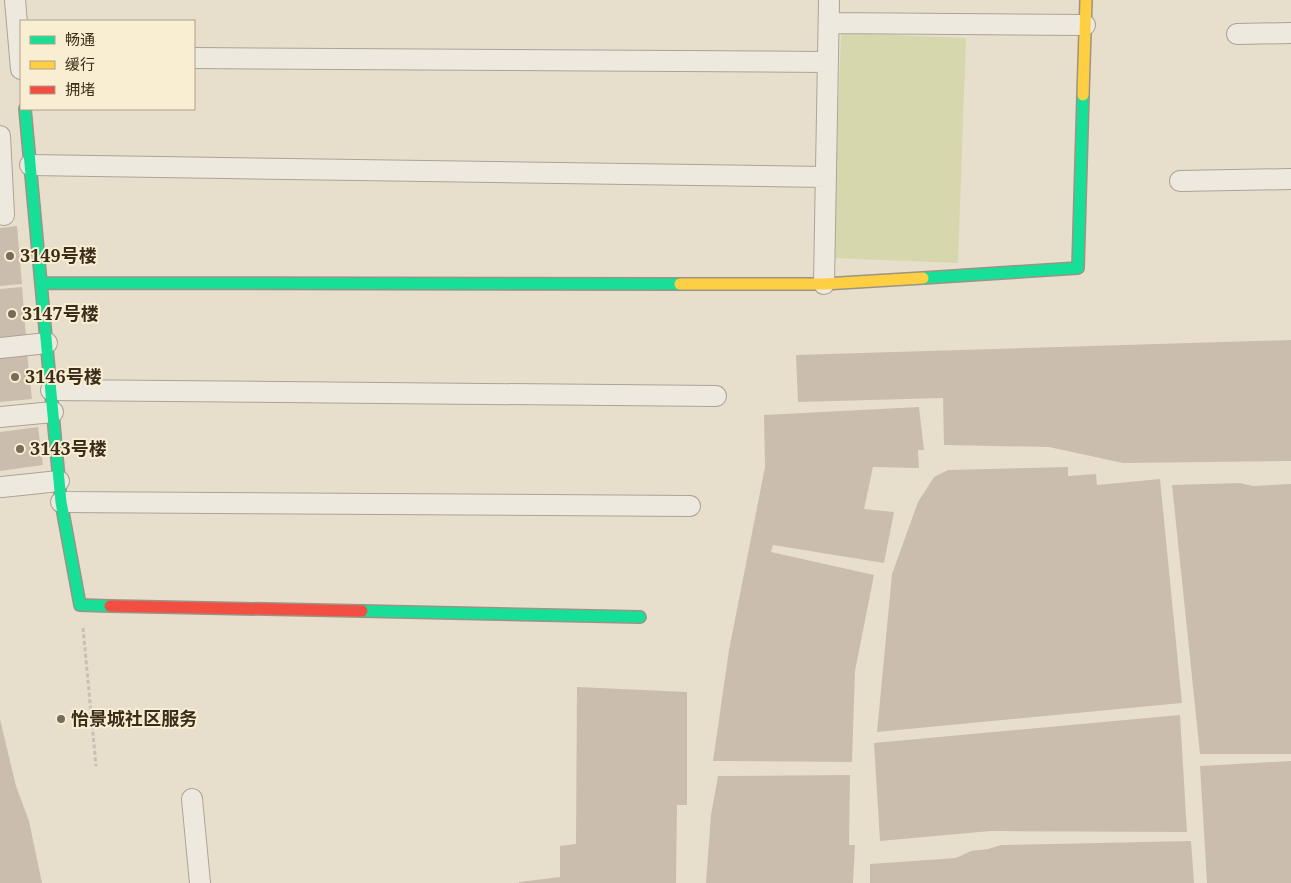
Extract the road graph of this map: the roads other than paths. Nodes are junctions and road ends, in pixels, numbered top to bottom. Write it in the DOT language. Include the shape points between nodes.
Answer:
graph roads {
  1 [pos="15,0"];
  2 [pos="829,0"];
  3 [pos="1086,0"];
  4 [pos="829,23"];
  5 [pos="1085,26"];
  6 [pos="1237,34"];
  7 [pos="1291,34"];
  8 [pos="20,51"];
  9 [pos="195,58"];
  10 [pos="828,62"];
  11 [pos="25,110"];
  12 [pos="0,136"];
  13 [pos="30,165"];
  14 [pos="826,177"];
  15 [pos="1291,179"];
  16 [pos="1180,181"];
  17 [pos="4,215"];
  18 [pos="41,283"];
  19 [pos="824,284"];
  20 [pos="47,343"];
  21 [pos="0,348"];
  22 [pos="51,390"];
  23 [pos="716,396"];
  24 [pos="53,412"];
  25 [pos="0,416"];
  26 [pos="59,481"];
  27 [pos="2,487"];
  28 [pos="61,502"];
  29 [pos="690,506"];
  30 [pos="640,617"];
  31 [pos="192,799"];
  32 [pos="200,883"];
  1 -- 8 [label="street"];
  2 -- 4 [label="street"];
  3 -- 5 [label="street"];
  4 -- 5 [label="street"];
  4 -- 10 [label="street"];
  5 -- 19 [label="street" via="1078,268"];
  6 -- 7 [label="street"];
  9 -- 10 [label="street"];
  10 -- 14 [label="street"];
  11 -- 13 [label="street"];
  12 -- 17 [label="street"];
  13 -- 14 [label="street"];
  13 -- 18 [label="street"];
  14 -- 19 [label="street"];
  15 -- 16 [label="street"];
  18 -- 19 [label="street"];
  18 -- 20 [label="street"];
  20 -- 21 [label="street"];
  20 -- 22 [label="street"];
  22 -- 23 [label="street"];
  22 -- 24 [label="street"];
  24 -- 25 [label="street"];
  24 -- 26 [label="street"];
  26 -- 27 [label="street"];
  26 -- 28 [label="street"];
  28 -- 29 [label="street"];
  28 -- 30 [label="street" via="80,605"];
  31 -- 32 [label="street"];
}
